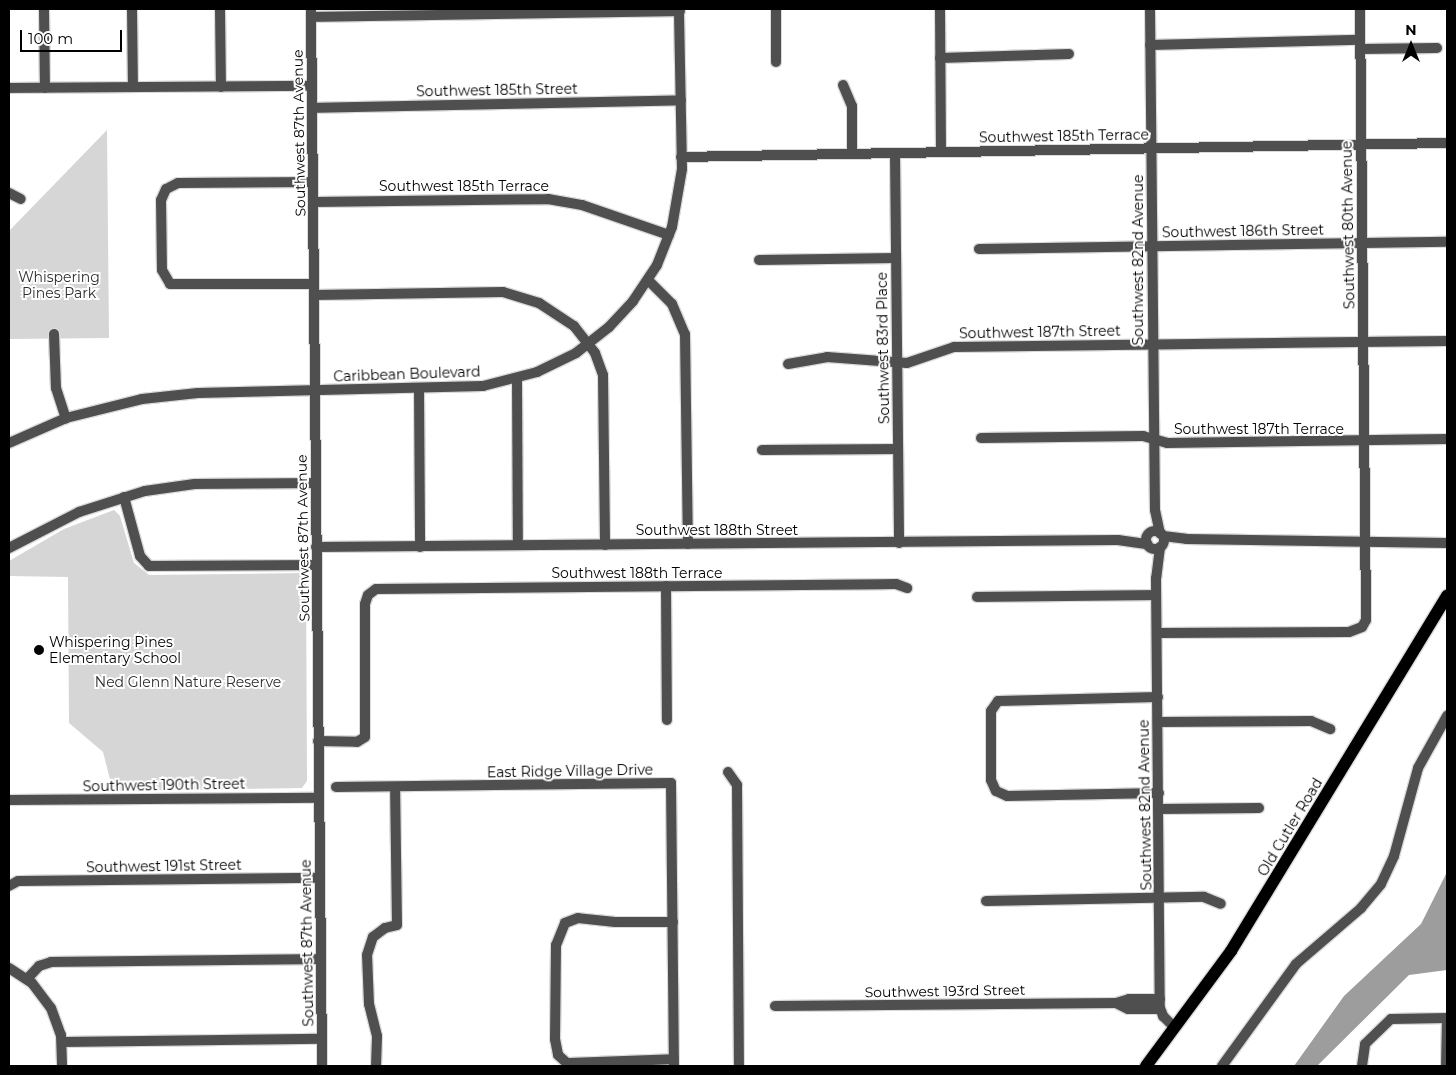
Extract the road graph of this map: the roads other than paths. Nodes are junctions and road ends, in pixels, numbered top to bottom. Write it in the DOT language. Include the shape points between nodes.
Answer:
graph roads {
  1 [pos="44,9"];
  2 [pos="132,9"];
  3 [pos="220,9"];
  4 [pos="776,9"];
  5 [pos="940,9"];
  6 [pos="1150,9"];
  7 [pos="1360,9"];
  8 [pos="572,10"];
  9 [pos="680,10"];
  10 [pos="311,13"];
  11 [pos="1150,45"];
  12 [pos="1360,45"];
  13 [pos="1437,48"];
  14 [pos="1069,54"];
  15 [pos="940,58"];
  16 [pos="776,62"];
  17 [pos="843,85"];
  18 [pos="312,86"];
  19 [pos="221,87"];
  20 [pos="9,88"];
  21 [pos="45,88"];
  22 [pos="133,88"];
  23 [pos="681,100"];
  24 [pos="312,108"];
  25 [pos="1447,143"];
  26 [pos="1361,145"];
  27 [pos="1151,148"];
  28 [pos="941,152"];
  29 [pos="894,153"];
  30 [pos="852,154"];
  31 [pos="682,157"];
  32 [pos="313,182"];
  33 [pos="9,194"];
  34 [pos="21,198"];
  35 [pos="313,202"];
  36 [pos="669,235"];
  37 [pos="1447,242"];
  38 [pos="1362,244"];
  39 [pos="1152,246"];
  40 [pos="979,249"];
  41 [pos="896,258"];
  42 [pos="760,260"];
  43 [pos="648,280"];
  44 [pos="314,290"];
  45 [pos="54,334"];
  46 [pos="1363,341"];
  47 [pos="1447,341"];
  48 [pos="588,344"];
  49 [pos="1152,344"];
  50 [pos="897,363"];
  51 [pos="788,364"];
  52 [pos="517,379"];
  53 [pos="419,389"];
  54 [pos="315,390"];
  55 [pos="66,418"];
  56 [pos="981,438"];
  57 [pos="1447,438"];
  58 [pos="1154,440"];
  59 [pos="1363,440"];
  60 [pos="9,443"];
  61 [pos="898,449"];
  62 [pos="762,450"];
  63 [pos="316,483"];
  64 [pos="124,497"];
  65 [pos="1155,540"];
  66 [pos="1447,542"];
  67 [pos="899,543"];
  68 [pos="1364,543"];
  69 [pos="688,544"];
  70 [pos="518,545"];
  71 [pos="605,545"];
  72 [pos="316,547"];
  73 [pos="420,547"];
  74 [pos="9,548"];
  75 [pos="317,566"];
  76 [pos="666,586"];
  77 [pos="907,588"];
  78 [pos="1156,595"];
  79 [pos="1447,596"];
  80 [pos="977,597"];
  81 [pos="1157,634"];
  82 [pos="1158,697"];
  83 [pos="1447,716"];
  84 [pos="667,720"];
  85 [pos="1158,722"];
  86 [pos="1330,728"];
  87 [pos="318,741"];
  88 [pos="728,772"];
  89 [pos="336,787"];
  90 [pos="395,787"];
  91 [pos="1159,794"];
  92 [pos="319,798"];
  93 [pos="9,800"];
  94 [pos="1259,808"];
  95 [pos="1159,809"];
  96 [pos="320,878"];
  97 [pos="9,886"];
  98 [pos="1160,897"];
  99 [pos="986,901"];
  100 [pos="1221,904"];
  101 [pos="673,922"];
  102 [pos="321,959"];
  103 [pos="9,968"];
  104 [pos="27,979"];
  105 [pos="1160,1004"];
  106 [pos="775,1006"];
  107 [pos="1447,1018"];
  108 [pos="1174,1027"];
  109 [pos="322,1039"];
  110 [pos="62,1042"];
  111 [pos="674,1063"];
  112 [pos="62,1066"];
  113 [pos="322,1066"];
  114 [pos="376,1066"];
  115 [pos="739,1066"];
  116 [pos="1146,1066"];
  117 [pos="1222,1066"];
  118 [pos="1362,1066"];
  119 [pos="1446,1066"];
  1 -- 21 [label="street"];
  2 -- 22 [label="street"];
  3 -- 19 [label="street"];
  4 -- 16 [label="street"];
  5 -- 15 [label="street"];
  6 -- 11 [label="street, Southwest 82nd Avenue"];
  7 -- 12 [label="street, Southwest 80th Avenue"];
  8 -- 9 [label="street"];
  8 -- 10 [label="street"];
  9 -- 23 [label="street, Caribbean Boulevard"];
  10 -- 18 [label="street, Southwest 87th Avenue"];
  11 -- 12 [label="street"];
  11 -- 27 [label="street, Southwest 82nd Avenue"];
  12 -- 13 [label="street"];
  12 -- 26 [label="street, Southwest 80th Avenue"];
  14 -- 15 [label="street"];
  15 -- 28 [label="street"];
  17 -- 30 [label="street" via="852,106"];
  18 -- 19 [label="street"];
  18 -- 24 [label="street, Southwest 87th Avenue"];
  19 -- 22 [label="street"];
  20 -- 21 [label="street"];
  21 -- 22 [label="street"];
  23 -- 24 [label="street, Southwest 185th Street"];
  23 -- 31 [label="street, Caribbean Boulevard"];
  24 -- 32 [label="street, Southwest 87th Avenue"];
  25 -- 26 [label="street, Southwest 185th Terrace"];
  26 -- 27 [label="street, Southwest 185th Terrace"];
  26 -- 38 [label="street, Southwest 80th Avenue"];
  27 -- 28 [label="street, Southwest 185th Terrace"];
  27 -- 39 [label="street, Southwest 82nd Avenue"];
  28 -- 29 [label="street, Southwest 185th Terrace"];
  29 -- 30 [label="street, Southwest 185th Terrace"];
  29 -- 41 [label="street, Southwest 83rd Place"];
  30 -- 31 [label="street, Southwest 185th Terrace"];
  31 -- 36 [label="street, Caribbean Boulevard" via="679,197"];
  32 -- 35 [label="street, Southwest 87th Avenue"];
  32 -- 44 [label="street" via="178,183 166,189 161,200 162,270 167,282 179,286"];
  33 -- 34 [label="street"];
  35 -- 36 [label="street, Southwest 185th Terrace" via="548,198 582,205"];
  35 -- 44 [label="street, Southwest 87th Avenue"];
  36 -- 43 [label="street, Caribbean Boulevard"];
  37 -- 38 [label="street, Southwest 186th Street"];
  38 -- 39 [label="street, Southwest 186th Street"];
  38 -- 46 [label="street, Southwest 80th Avenue"];
  39 -- 40 [label="street, Southwest 186th Street"];
  39 -- 49 [label="street, Southwest 82nd Avenue"];
  41 -- 42 [label="street"];
  41 -- 50 [label="street, Southwest 83rd Place"];
  43 -- 48 [label="street, Caribbean Boulevard" via="621,315"];
  43 -- 69 [label="street" via="672,304 685,334"];
  44 -- 48 [label="street" via="509,293 534,300 557,313 574,326"];
  44 -- 54 [label="street, Southwest 87th Avenue"];
  45 -- 55 [label="street" via="56,388"];
  46 -- 47 [label="street, Southwest 187th Street"];
  46 -- 49 [label="street, Southwest 187th Street"];
  46 -- 59 [label="street, Southwest 80th Avenue"];
  48 -- 52 [label="street, Caribbean Boulevard" via="556,364"];
  48 -- 71 [label="street" via="603,375"];
  49 -- 50 [label="street, Southwest 187th Street" via="954,347 914,362"];
  49 -- 58 [label="street, Southwest 82nd Avenue"];
  50 -- 51 [label="street, Southwest 187th Street" via="827,357"];
  50 -- 61 [label="street, Southwest 83rd Place"];
  52 -- 53 [label="street, Caribbean Boulevard" via="473,387"];
  52 -- 70 [label="street"];
  53 -- 54 [label="street, Caribbean Boulevard"];
  53 -- 73 [label="street"];
  54 -- 55 [label="street, Caribbean Boulevard" via="166,396"];
  54 -- 63 [label="street, Southwest 87th Avenue"];
  55 -- 60 [label="street, Caribbean Boulevard"];
  56 -- 58 [label="street, Southwest 187th Terrace" via="1143,436"];
  57 -- 59 [label="street, Southwest 187th Terrace"];
  58 -- 59 [label="street, Southwest 187th Terrace" via="1167,443"];
  58 -- 65 [label="street, Southwest 82nd Avenue"];
  59 -- 68 [label="street, Southwest 80th Avenue"];
  61 -- 62 [label="street"];
  61 -- 67 [label="street, Southwest 83rd Place"];
  63 -- 64 [label="street" via="195,484"];
  63 -- 72 [label="street, Southwest 87th Avenue"];
  64 -- 74 [label="street" via="65,518"];
  64 -- 75 [label="street" via="140,559 149,566"];
  65 -- 67 [label="street, Southwest 188th Street"];
  65 -- 68 [label="street, Southwest 188th Street" via="1315,539"];
  65 -- 78 [label="street, Southwest 82nd Avenue"];
  66 -- 68 [label="street, Southwest 188th Street"];
  67 -- 69 [label="street, Southwest 188th Street"];
  68 -- 81 [label="street" via="1367,612 1362,627 1349,632"];
  69 -- 71 [label="street, Southwest 188th Street"];
  70 -- 71 [label="street, Southwest 188th Street"];
  70 -- 73 [label="street, Southwest 188th Street"];
  72 -- 73 [label="street, Southwest 188th Street"];
  72 -- 75 [label="street, Southwest 87th Avenue"];
  75 -- 87 [label="street, Southwest 87th Avenue"];
  76 -- 77 [label="street, Southwest 188th Terrace" via="896,584"];
  76 -- 84 [label="street"];
  76 -- 87 [label="street, Southwest 188th Terrace" via="382,588 368,595 365,604 364,739"];
  78 -- 80 [label="street"];
  78 -- 81 [label="street, Southwest 82nd Avenue"];
  79 -- 108 [label="main road, Old Cutler Road" via="1231,951"];
  81 -- 82 [label="street, Southwest 82nd Avenue"];
  82 -- 85 [label="street, Southwest 82nd Avenue"];
  82 -- 91 [label="street" via="1004,699 996,703 991,714 991,780 996,791 1007,796"];
  83 -- 117 [label="street" via="1418,768 1394,856 1380,884 1361,908 1296,964"];
  85 -- 86 [label="street" via="1311,720"];
  85 -- 91 [label="street, Southwest 82nd Avenue"];
  87 -- 92 [label="street, Southwest 87th Avenue"];
  88 -- 115 [label="street" via="737,785"];
  89 -- 90 [label="street, East Ridge Village Drive"];
  90 -- 101 [label="street, East Ridge Village Drive" via="671,783"];
  90 -- 114 [label="street" via="397,925 385,928 373,937 367,955 369,1004 377,1036"];
  91 -- 95 [label="street, Southwest 82nd Avenue"];
  92 -- 93 [label="street, Southwest 190th Street"];
  92 -- 96 [label="street, Southwest 87th Avenue"];
  94 -- 95 [label="street"];
  95 -- 98 [label="street, Southwest 82nd Avenue"];
  96 -- 97 [label="street, Southwest 191st Street" via="18,881"];
  96 -- 102 [label="street, Southwest 87th Avenue"];
  98 -- 99 [label="street"];
  98 -- 100 [label="street" via="1204,897"];
  98 -- 105 [label="street, Southwest 82nd Avenue"];
  101 -- 111 [label="street, East Ridge Village Drive"];
  101 -- 111 [label="street" via="570,920 561,928 556,945 555,1044 560,1057 576,1063"];
  102 -- 104 [label="street" via="51,962 39,966"];
  102 -- 109 [label="street, Southwest 87th Avenue"];
  103 -- 104 [label="street"];
  104 -- 110 [label="street" via="51,1008"];
  105 -- 106 [label="street, Southwest 193rd Street"];
  105 -- 108 [label="street" via="1163,1016"];
  107 -- 118 [label="street" via="1393,1018 1365,1044"];
  107 -- 119 [label="street"];
  108 -- 116 [label="main road, Old Cutler Road"];
  109 -- 110 [label="street"];
  109 -- 113 [label="street, Southwest 87th Avenue"];
  110 -- 112 [label="street"];
}
